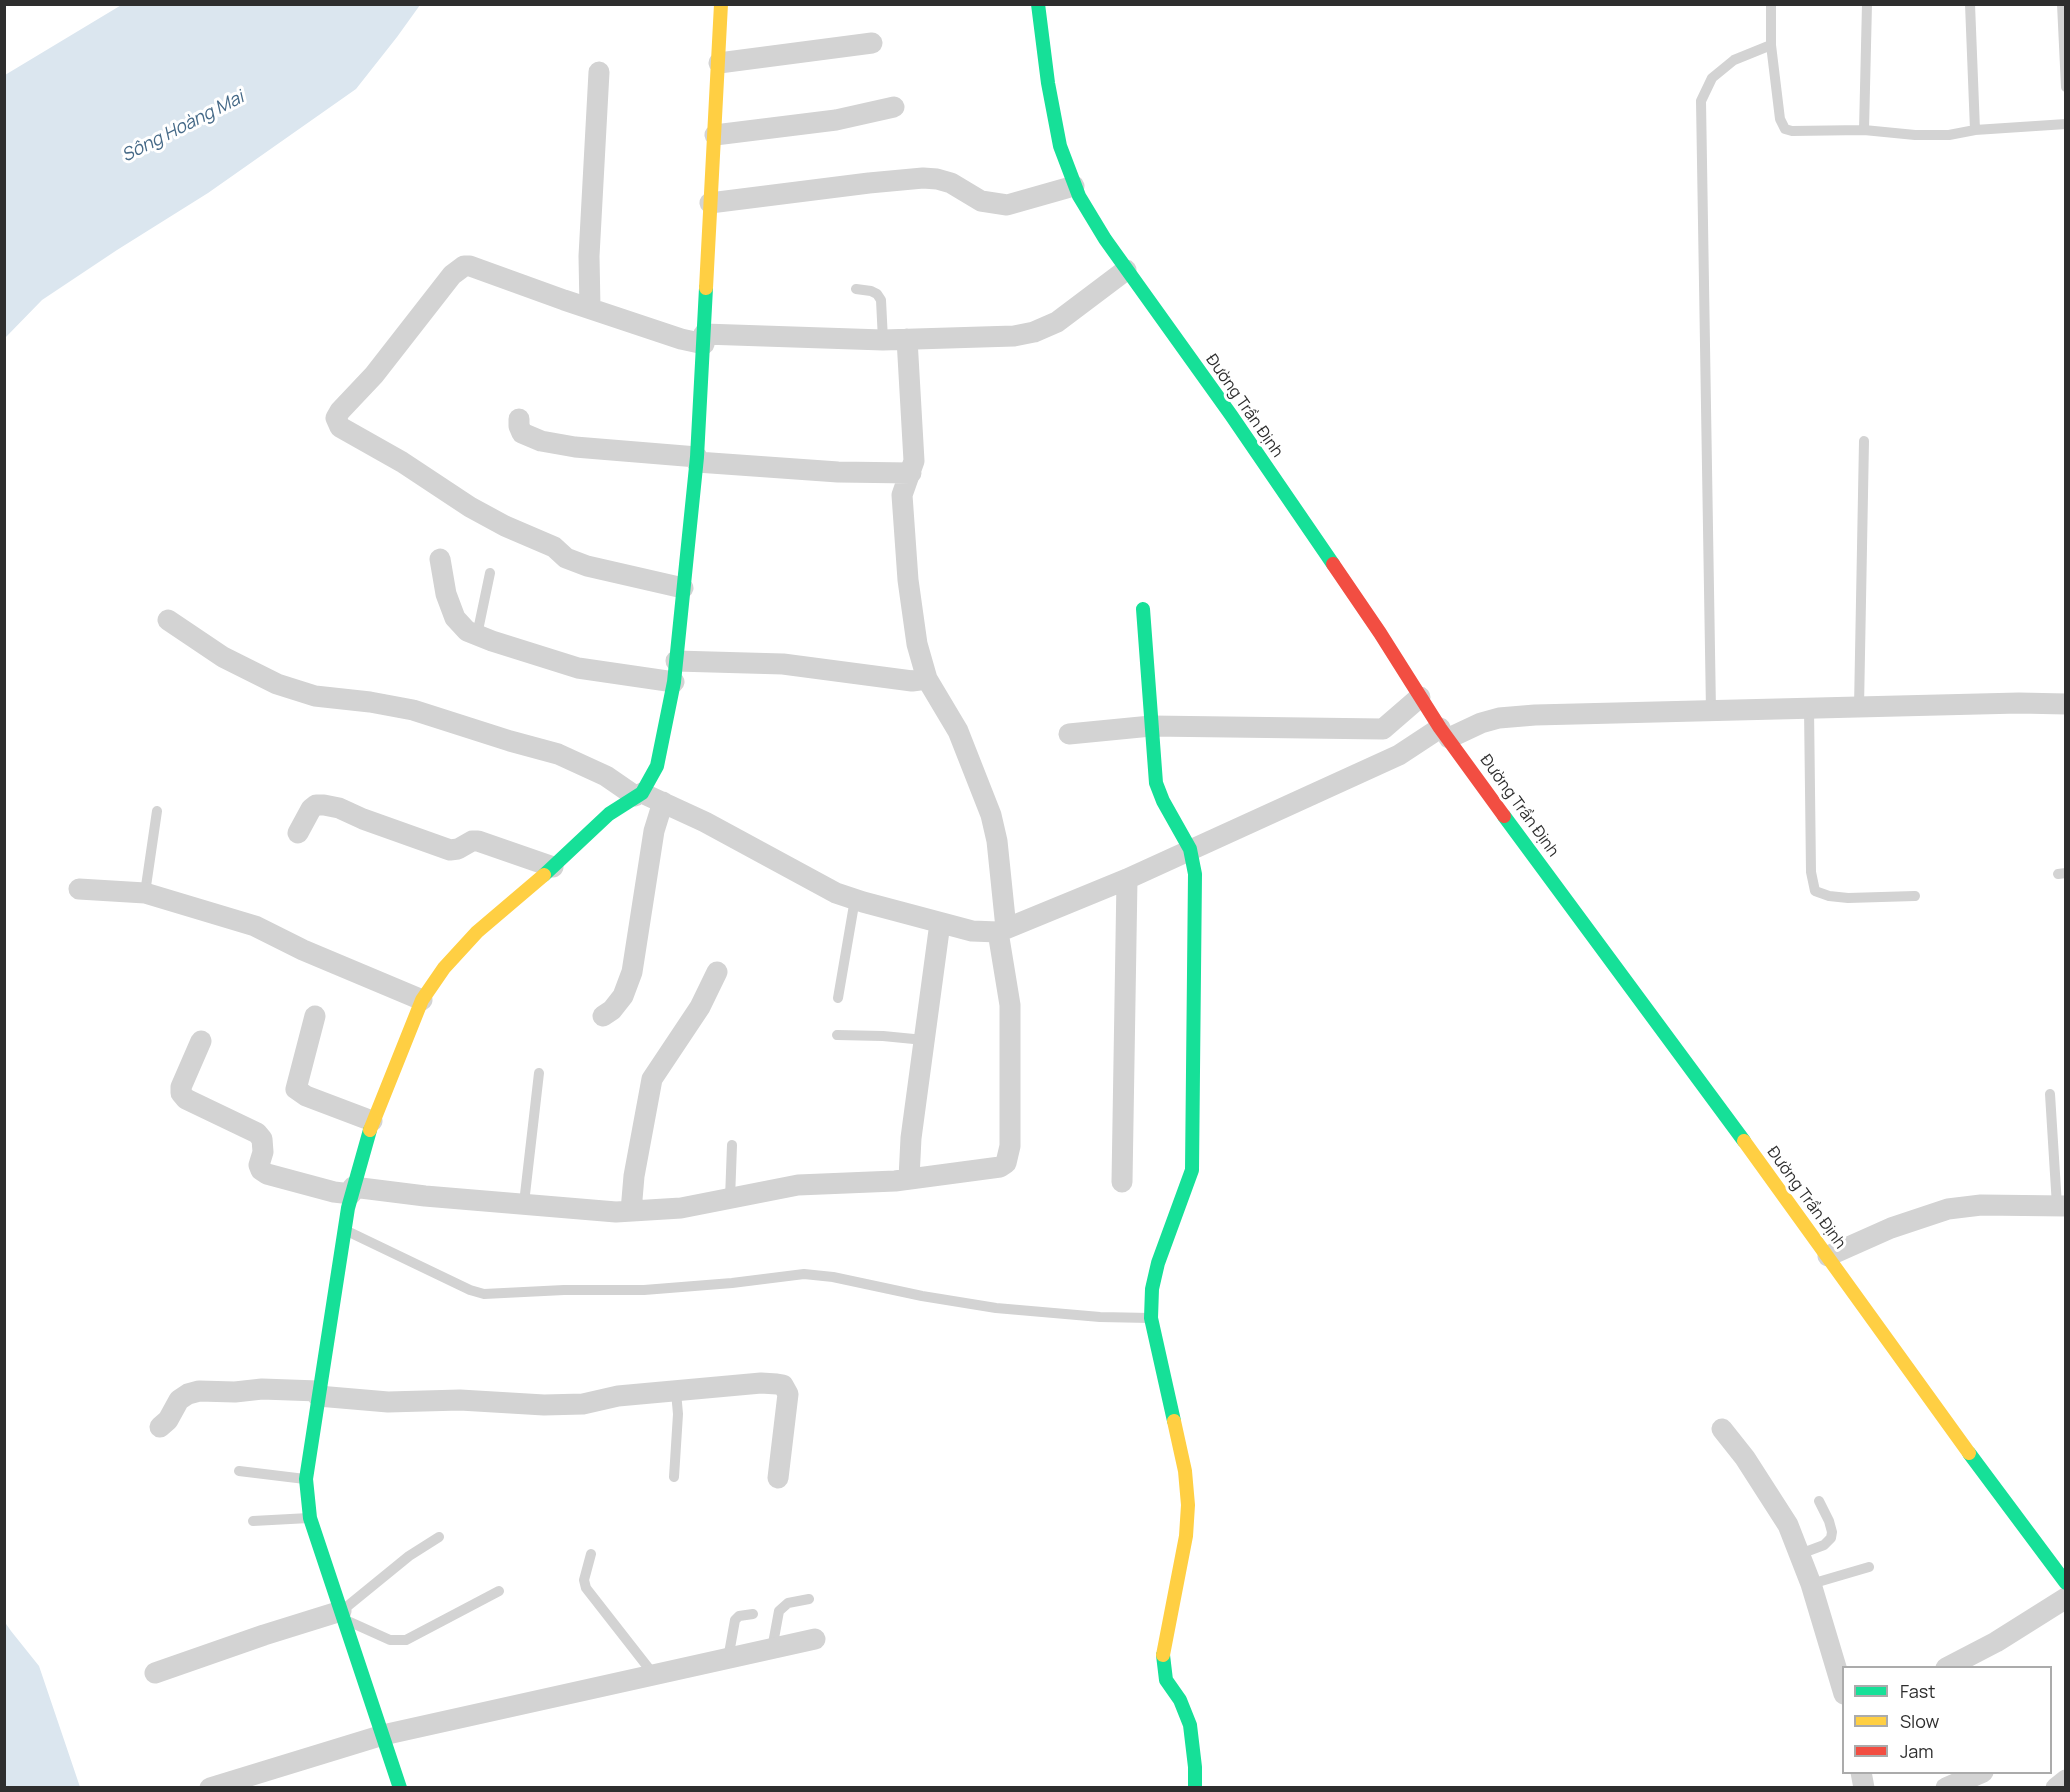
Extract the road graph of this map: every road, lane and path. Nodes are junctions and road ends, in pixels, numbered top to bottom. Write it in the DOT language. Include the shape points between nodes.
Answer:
graph roads {
  1 [pos="721,4"];
  2 [pos="1038,4"];
  3 [pos="1771,4"];
  4 [pos="1867,4"];
  5 [pos="1970,4"];
  6 [pos="2061,4"];
  7 [pos="872,44"];
  8 [pos="1771,45"];
  9 [pos="719,63"];
  10 [pos="599,72"];
  11 [pos="2066,87"];
  12 [pos="894,106"];
  13 [pos="2066,124"];
  14 [pos="1863,130"];
  15 [pos="1975,130"];
  16 [pos="715,135"];
  17 [pos="1074,186"];
  18 [pos="710,203"];
  19 [pos="1126,270"];
  20 [pos="856,289"];
  21 [pos="590,308"];
  22 [pos="704,339"];
  23 [pos="907,339"];
  24 [pos="883,340"];
  25 [pos="519,418"];
  26 [pos="1864,441"];
  27 [pos="697,459"];
  28 [pos="911,473"];
  29 [pos="440,560"];
  30 [pos="490,573"];
  31 [pos="684,588"];
  32 [pos="1143,609"];
  33 [pos="168,620"];
  34 [pos="477,635"];
  35 [pos="675,672"];
  36 [pos="927,679"];
  37 [pos="1420,697"];
  38 [pos="2066,704"];
  39 [pos="1859,707"];
  40 [pos="1809,708"];
  41 [pos="1711,711"];
  42 [pos="1151,726"];
  43 [pos="1445,733"];
  44 [pos="1069,734"];
  45 [pos="639,794"];
  46 [pos="663,802"];
  47 [pos="157,811"];
  48 [pos="298,833"];
  49 [pos="1190,849"];
  50 [pos="553,867"];
  51 [pos="1127,879"];
  52 [pos="79,889"];
  53 [pos="145,893"];
  54 [pos="1915,896"];
  55 [pos="855,900"];
  56 [pos="940,922"];
  57 [pos="1002,930"];
  58 [pos="717,972"];
  59 [pos="838,998"];
  60 [pos="422,1000"];
  61 [pos="315,1016"];
  62 [pos="603,1016"];
  63 [pos="837,1035"];
  64 [pos="924,1040"];
  65 [pos="201,1041"];
  66 [pos="539,1073"];
  67 [pos="2050,1094"];
  68 [pos="372,1121"];
  69 [pos="732,1145"];
  70 [pos="909,1178"];
  71 [pos="1122,1182"];
  72 [pos="352,1190"];
  73 [pos="730,1200"];
  74 [pos="524,1203"];
  75 [pos="2061,1206"];
  76 [pos="631,1211"];
  77 [pos="344,1229"];
  78 [pos="1828,1256"];
  79 [pos="1151,1318"];
  80 [pos="676,1392"];
  81 [pos="318,1394"];
  82 [pos="160,1427"];
  83 [pos="1722,1429"];
  84 [pos="239,1471"];
  85 [pos="674,1477"];
  86 [pos="778,1478"];
  87 [pos="306,1479"];
  88 [pos="1819,1501"];
  89 [pos="310,1518"];
  90 [pos="252,1521"];
  91 [pos="439,1537"];
  92 [pos="591,1554"];
  93 [pos="1800,1554"];
  94 [pos="1869,1567"];
  95 [pos="2066,1583"];
  96 [pos="1811,1584"];
  97 [pos="499,1591"];
  98 [pos="2066,1598"];
  99 [pos="809,1599"];
  100 [pos="753,1614"];
  101 [pos="343,1616"];
  102 [pos="815,1639"];
  103 [pos="772,1649"];
  104 [pos="728,1659"];
  105 [pos="1950,1666"];
  106 [pos="155,1672"];
  107 [pos="654,1675"];
  108 [pos="1842,1687"];
  109 [pos="383,1736"];
  110 [pos="1981,1774"];
  111 [pos="2066,1780"];
  112 [pos="210,1788"];
  113 [pos="400,1788"];
  114 [pos="1195,1788"];
  115 [pos="1946,1788"];
  116 [pos="2056,1788"];
  1 -- 9 [label="street"];
  2 -- 17 [label="street, Đường Trần Định" via="1054,120"];
  3 -- 8 [label="lane"];
  4 -- 14 [label="lane"];
  5 -- 15 [label="lane"];
  6 -- 11 [label="lane"];
  7 -- 9 [label="street"];
  8 -- 14 [label="lane" via="1780,118 1785,129"];
  8 -- 41 [label="lane" via="1734,60 1712,78 1701,101"];
  9 -- 16 [label="street"];
  10 -- 21 [label="street"];
  12 -- 16 [label="street" via="836,120"];
  13 -- 15 [label="lane"];
  14 -- 15 [label="lane" via="1915,135"];
  16 -- 18 [label="street"];
  17 -- 18 [label="street" via="1007,205 981,201 951,183 923,178"];
  17 -- 19 [label="street, Đường Trần Định"];
  18 -- 22 [label="street"];
  19 -- 23 [label="street" via="1057,322 1034,332"];
  19 -- 37 [label="street, Đường Trần Định" via="1232,415"];
  20 -- 24 [label="lane" via="877,294"];
  21 -- 22 [label="street" via="681,339"];
  21 -- 31 [label="street" via="464,266 452,275 374,375 340,411 337,423 470,507 554,548 566,558"];
  22 -- 24 [label="street"];
  22 -- 27 [label="street"];
  23 -- 24 [label="street"];
  23 -- 28 [label="street" via="914,461"];
  25 -- 27 [label="street" via="522,433 541,441"];
  26 -- 39 [label="lane"];
  27 -- 28 [label="street" via="838,472"];
  27 -- 31 [label="street"];
  28 -- 36 [label="street" via="902,495 908,580 919,656"];
  29 -- 34 [label="street" via="455,618"];
  30 -- 34 [label="lane"];
  31 -- 35 [label="street"];
  32 -- 42 [label="street"];
  33 -- 45 [label="street" via="223,657 277,684 315,696 413,710 558,754"];
  34 -- 35 [label="street" via="578,668"];
  35 -- 36 [label="street" via="783,664 912,681"];
  35 -- 45 [label="street" via="657,766"];
  36 -- 57 [label="street" via="958,731 990,815 997,841"];
  37 -- 42 [label="street" via="1383,729"];
  37 -- 43 [label="street, Đường Trần Định"];
  38 -- 39 [label="street"];
  39 -- 40 [label="street"];
  40 -- 41 [label="street"];
  40 -- 54 [label="lane" via="1811,872 1815,891 1848,898"];
  41 -- 43 [label="street" via="1535,715 1499,718"];
  42 -- 44 [label="street"];
  42 -- 49 [label="street" via="1156,783"];
  43 -- 49 [label="street"];
  43 -- 78 [label="street, Đường Trần Định"];
  45 -- 46 [label="street"];
  45 -- 50 [label="street" via="609,814"];
  46 -- 55 [label="street"];
  46 -- 62 [label="street" via="654,831 632,972 623,996"];
  47 -- 53 [label="lane"];
  48 -- 50 [label="street" via="311,809 324,804 450,850 478,841"];
  49 -- 51 [label="street"];
  49 -- 79 [label="street" via="1195,874 1192,1170 1158,1263"];
  50 -- 60 [label="street" via="477,932 444,968"];
  51 -- 57 [label="street"];
  51 -- 71 [label="street"];
  52 -- 53 [label="street"];
  53 -- 60 [label="street" via="255,926"];
  55 -- 56 [label="street"];
  55 -- 59 [label="lane"];
  56 -- 57 [label="street" via="972,932"];
  56 -- 64 [label="street"];
  57 -- 70 [label="street" via="1010,1005 1010,1146 1006,1163 994,1169"];
  58 -- 76 [label="street" via="700,1007 652,1079"];
  60 -- 68 [label="street"];
  61 -- 68 [label="street" via="296,1089"];
  63 -- 64 [label="lane"];
  64 -- 70 [label="street"];
  65 -- 72 [label="street" via="181,1087 186,1099 257,1133 262,1139 259,1165 267,1174 334,1192"];
  66 -- 74 [label="lane"];
  67 -- 75 [label="lane"];
  68 -- 72 [label="street"];
  69 -- 73 [label="lane"];
  70 -- 73 [label="street" via="798,1185"];
  72 -- 74 [label="street"];
  72 -- 77 [label="street"];
  73 -- 76 [label="street"];
  74 -- 76 [label="street"];
  75 -- 78 [label="street" via="1948,1209 1901,1224"];
  77 -- 79 [label="lane" via="484,1294 644,1290 804,1274 996,1308"];
  77 -- 81 [label="street"];
  78 -- 95 [label="street, Đường Trần Định"];
  79 -- 114 [label="street" via="1185,1472 1186,1536 1163,1652 1166,1680 1190,1725"];
  80 -- 81 [label="street" via="544,1405 460,1400 388,1402"];
  80 -- 85 [label="lane"];
  80 -- 86 [label="street" via="761,1383 783,1386 788,1394"];
  81 -- 82 [label="street" via="262,1389 199,1391 179,1400"];
  81 -- 87 [label="street"];
  83 -- 93 [label="street" via="1772,1496"];
  84 -- 87 [label="lane"];
  87 -- 89 [label="street"];
  88 -- 93 [label="lane" via="1829,1521 1831,1538 1824,1545"];
  89 -- 90 [label="lane"];
  89 -- 101 [label="street"];
  91 -- 101 [label="lane" via="409,1556"];
  92 -- 107 [label="lane" via="584,1580 586,1588"];
  93 -- 96 [label="street"];
  94 -- 96 [label="lane"];
  96 -- 108 [label="street"];
  97 -- 101 [label="lane" via="406,1640 390,1640"];
  98 -- 105 [label="street"];
  99 -- 103 [label="lane" via="788,1603 779,1611"];
  100 -- 104 [label="lane" via="735,1620"];
  101 -- 106 [label="street" via="264,1635"];
  101 -- 109 [label="street"];
  102 -- 103 [label="street"];
  103 -- 104 [label="street"];
  104 -- 107 [label="street"];
  107 -- 109 [label="street"];
  109 -- 112 [label="street"];
  109 -- 113 [label="street"];
  110 -- 115 [label="street"];
  111 -- 116 [label="street"];
}
